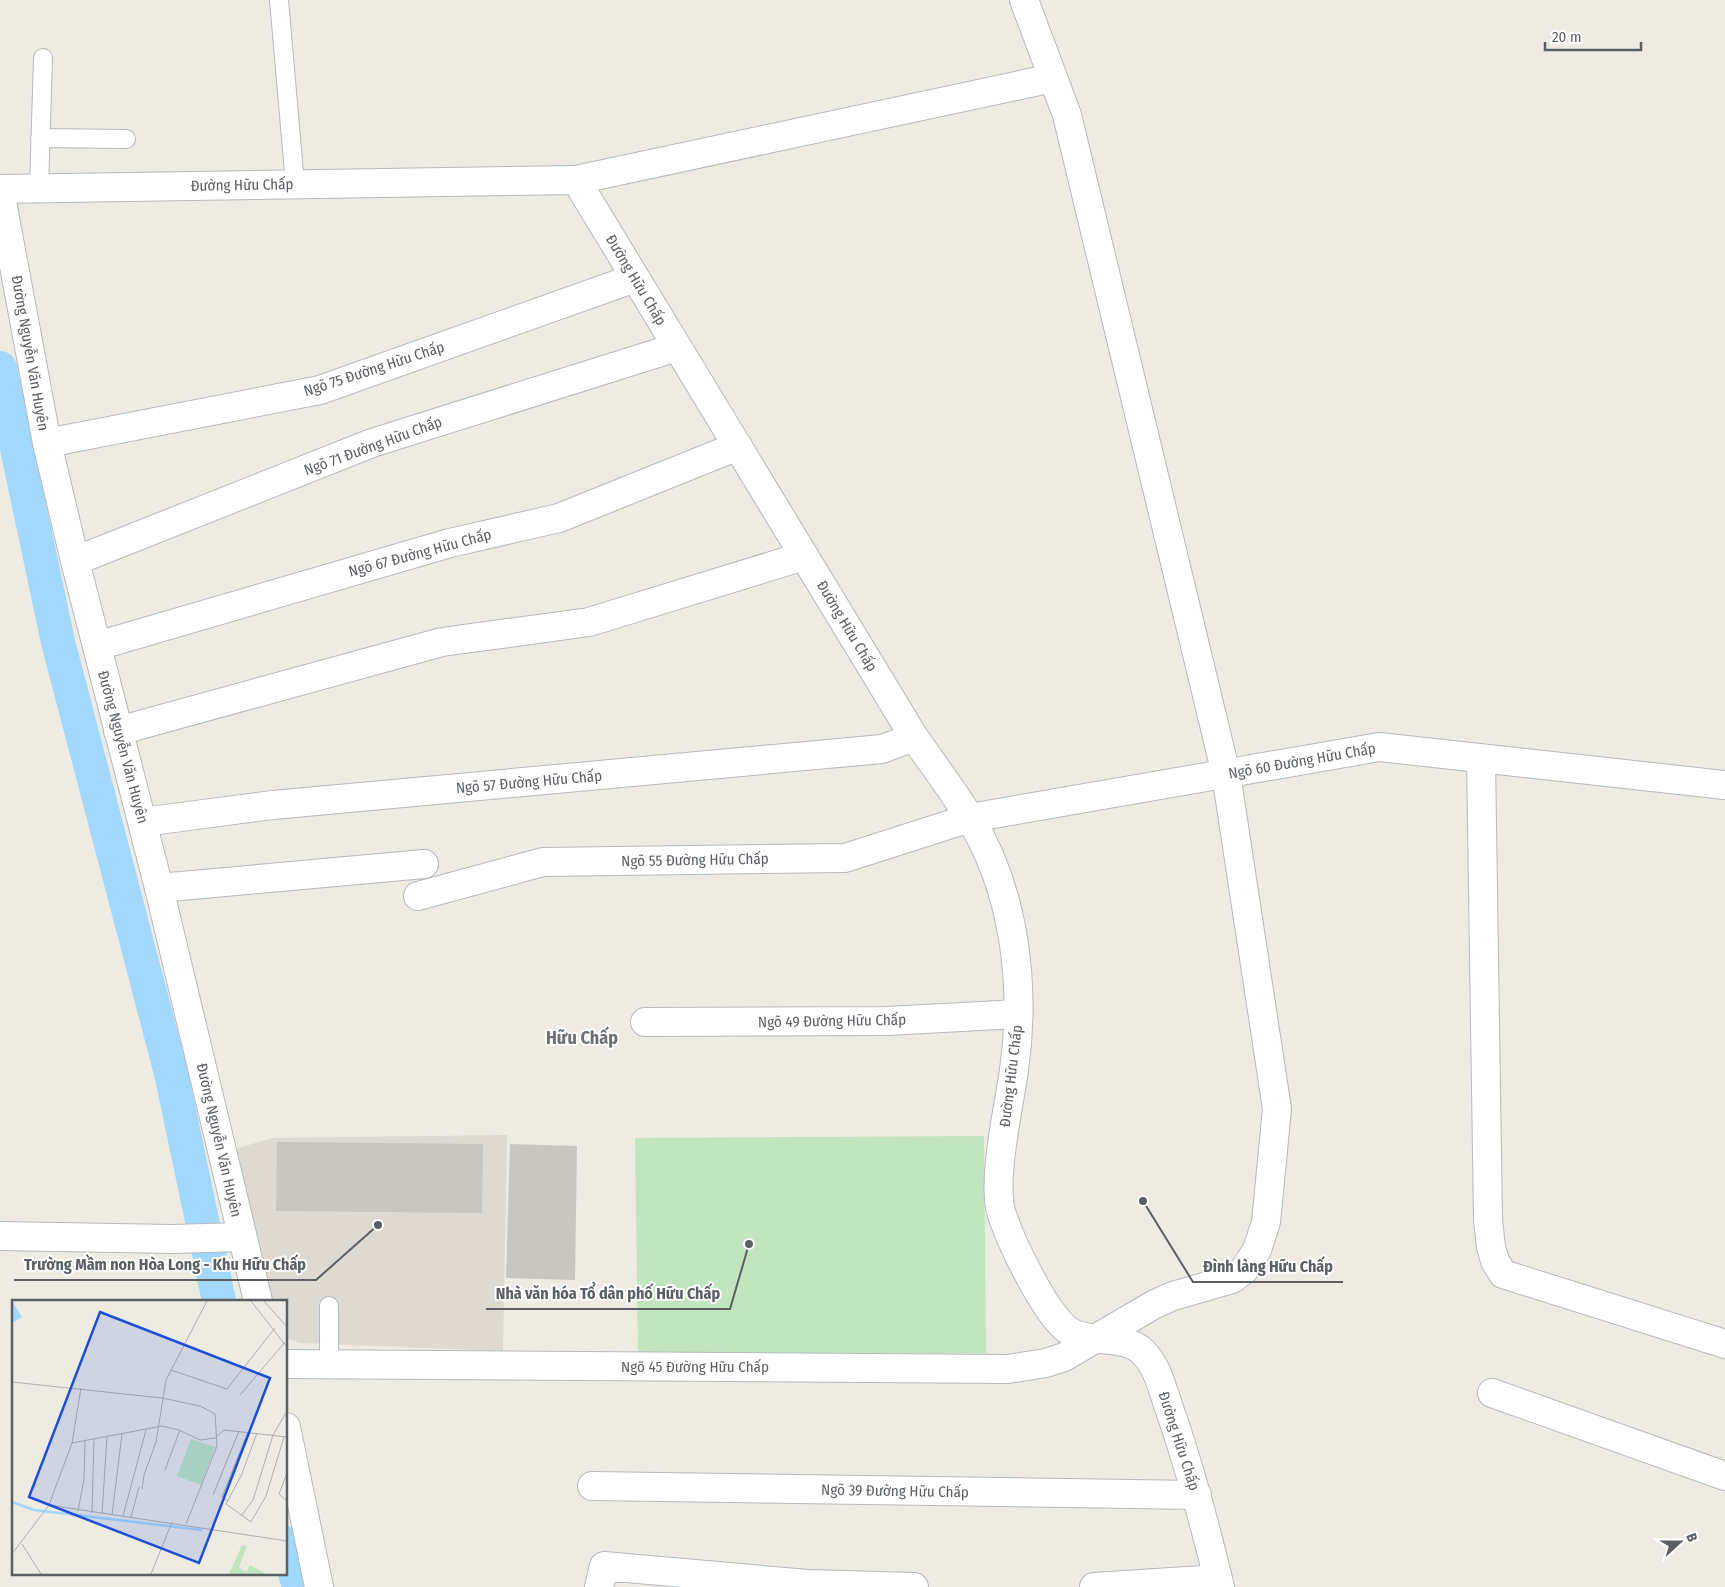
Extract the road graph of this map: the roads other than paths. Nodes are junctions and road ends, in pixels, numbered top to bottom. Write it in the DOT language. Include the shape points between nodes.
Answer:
graph roads {
  1 [pos="279,0"];
  2 [pos="1024,0"];
  3 [pos="43,58"];
  4 [pos="1053,78"];
  5 [pos="40,138"];
  6 [pos="126,139"];
  7 [pos="576,180"];
  8 [pos="295,184"];
  9 [pos="39,188"];
  10 [pos="0,190"];
  11 [pos="634,278"];
  12 [pos="676,347"];
  13 [pos="47,443"];
  14 [pos="738,446"];
  15 [pos="804,556"];
  16 [pos="74,561"];
  17 [pos="97,646"];
  18 [pos="118,731"];
  19 [pos="914,737"];
  20 [pos="1481,758"];
  21 [pos="1226,774"];
  22 [pos="1725,785"];
  23 [pos="970,818"];
  24 [pos="143,822"];
  25 [pos="424,864"];
  26 [pos="159,888"];
  27 [pos="418,896"];
  28 [pos="1018,1014"];
  29 [pos="645,1022"];
  30 [pos="0,1236"];
  31 [pos="241,1237"];
  32 [pos="258,1300"];
  33 [pos="328,1306"];
  34 [pos="1096,1338"];
  35 [pos="1725,1344"];
  36 [pos="288,1364"];
  37 [pos="328,1365"];
  38 [pos="1492,1393"];
  39 [pos="288,1436"];
  40 [pos="1725,1476"];
  41 [pos="592,1486"];
  42 [pos="1196,1495"];
  43 [pos="1219,1583"];
  44 [pos="320,1587"];
  45 [pos="599,1587"];
  46 [pos="914,1587"];
  47 [pos="1094,1587"];
  1 -- 8 [label="lane"];
  2 -- 4 [label="street, Ngõ 45 Đường Hữu Chấp"];
  3 -- 5 [label="lane"];
  4 -- 7 [label="street"];
  4 -- 21 [label="street, Ngõ 45 Đường Hữu Chấp" via="1067,115"];
  5 -- 6 [label="lane"];
  5 -- 9 [label="lane"];
  7 -- 8 [label="street, Đường Hữu Chấp"];
  7 -- 11 [label="street, Đường Hữu Chấp"];
  8 -- 9 [label="street, Đường Hữu Chấp"];
  9 -- 10 [label="street, Đường Hữu Chấp"];
  10 -- 13 [label="street, Đường Nguyễn Văn Huyên"];
  11 -- 12 [label="street, Đường Hữu Chấp"];
  11 -- 13 [label="street, Ngõ 75 Đường Hữu Chấp" via="320,390"];
  12 -- 14 [label="street, Đường Hữu Chấp"];
  12 -- 16 [label="street, Ngõ 71 Đường Hữu Chấp" via="372,443"];
  13 -- 16 [label="street, Đường Nguyễn Văn Huyên"];
  14 -- 15 [label="street, Đường Hữu Chấp"];
  14 -- 17 [label="street, Ngõ 67 Đường Hữu Chấp" via="560,518 450,543"];
  15 -- 18 [label="street" via="589,622 442,642"];
  15 -- 19 [label="street, Đường Hữu Chấp"];
  16 -- 17 [label="street, Đường Nguyễn Văn Huyên"];
  17 -- 18 [label="street, Đường Nguyễn Văn Huyên"];
  18 -- 24 [label="street, Đường Nguyễn Văn Huyên"];
  19 -- 23 [label="street, Đường Hữu Chấp"];
  19 -- 24 [label="street, Ngõ 57 Đường Hữu Chấp" via="882,749 273,805"];
  20 -- 21 [label="street, Ngõ 60 Đường Hữu Chấp" via="1379,747"];
  20 -- 22 [label="street, Ngõ 60 Đường Hữu Chấp"];
  20 -- 35 [label="street" via="1488,1220 1495,1260 1503,1274"];
  21 -- 23 [label="street, Ngõ 60 Đường Hữu Chấp"];
  21 -- 34 [label="street, Ngõ 45 Đường Hữu Chấp" via="1277,1109 1266,1222 1257,1250 1244,1270 1232,1279 1154,1304"];
  23 -- 27 [label="street, Ngõ 55 Đường Hữu Chấp" via="845,858 543,862"];
  23 -- 28 [label="street, Đường Hữu Chấp" via="991,860 1006,904 1013,943"];
  24 -- 26 [label="street, Đường Nguyễn Văn Huyên"];
  25 -- 26 [label="street"];
  26 -- 31 [label="street, Đường Nguyễn Văn Huyên"];
  28 -- 29 [label="street, Ngõ 49 Đường Hữu Chấp" via="887,1021"];
  28 -- 34 [label="street, Đường Hữu Chấp" via="1018,1043 997,1187 1001,1211 1012,1241 1044,1301 1073,1334"];
  30 -- 31 [label="street"];
  31 -- 32 [label="street, Đường Nguyễn Văn Huyên"];
  33 -- 37 [label="lane"];
  34 -- 37 [label="street, Ngõ 45 Đường Hữu Chấp" via="1064,1358 1008,1370"];
  34 -- 42 [label="street, Đường Hữu Chấp" via="1125,1343 1148,1357 1160,1383"];
  36 -- 37 [label="street, Ngõ 45 Đường Hữu Chấp"];
  38 -- 40 [label="street"];
  39 -- 44 [label="street"];
  41 -- 42 [label="street, Ngõ 39 Đường Hữu Chấp"];
  42 -- 43 [label="street, Đường Hữu Chấp"];
  43 -- 47 [label="street"];
  45 -- 46 [label="street" via="604,1566 808,1584"];
}
